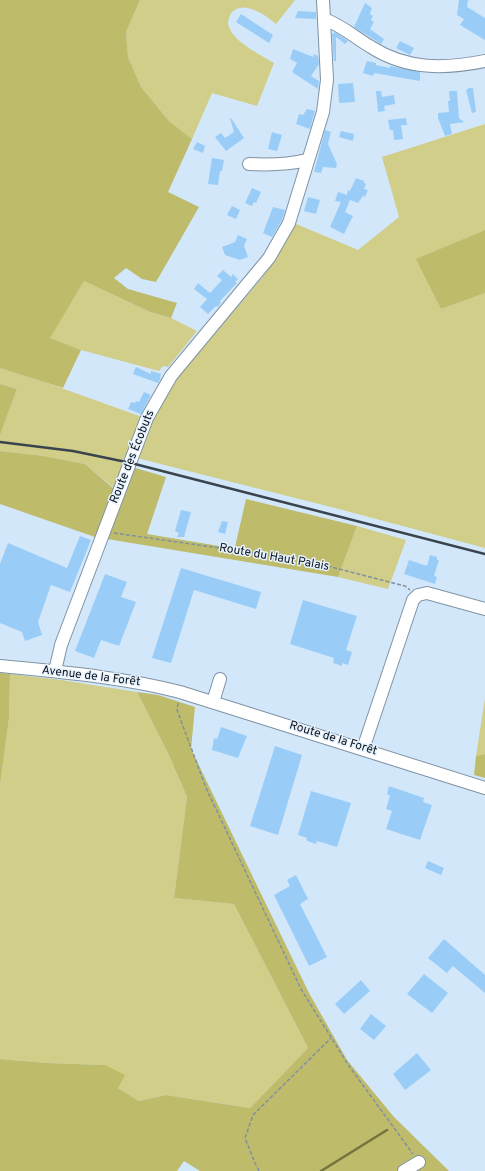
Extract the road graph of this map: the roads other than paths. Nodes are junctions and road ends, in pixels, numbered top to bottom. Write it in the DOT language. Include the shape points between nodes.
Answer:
graph roads {
  1 [pos="324,0"];
  2 [pos="324,19"];
  3 [pos="485,61"];
  4 [pos="307,160"];
  5 [pos="250,164"];
  6 [pos="485,609"];
  7 [pos="0,666"];
  8 [pos="55,671"];
  9 [pos="220,679"];
  10 [pos="180,692"];
  11 [pos="213,702"];
  12 [pos="364,749"];
  13 [pos="485,788"];
  14 [pos="418,1162"];
  15 [pos="404,1171"];
  1 -- 2 [label="street, Route des Écobuts"];
  2 -- 3 [label="street" via="338,24 373,48 406,64 433,67"];
  2 -- 4 [label="street, Route des Écobuts" via="327,80 323,112"];
  4 -- 5 [label="street" via="293,164"];
  4 -- 8 [label="street, Route des Écobuts" via="288,223 269,258 171,376 147,418 61,645"];
  6 -- 12 [label="street" via="427,593 418,595 413,600"];
  7 -- 8 [label="street, Avenue de la Forêt"];
  8 -- 10 [label="street, Avenue de la Forêt" via="151,684"];
  9 -- 11 [label="street"];
  10 -- 11 [label="street, Route de la Forêt"];
  11 -- 12 [label="street, Route de la Forêt"];
  12 -- 13 [label="street, Route de la Forêt"];
  14 -- 15 [label="street"];
}
